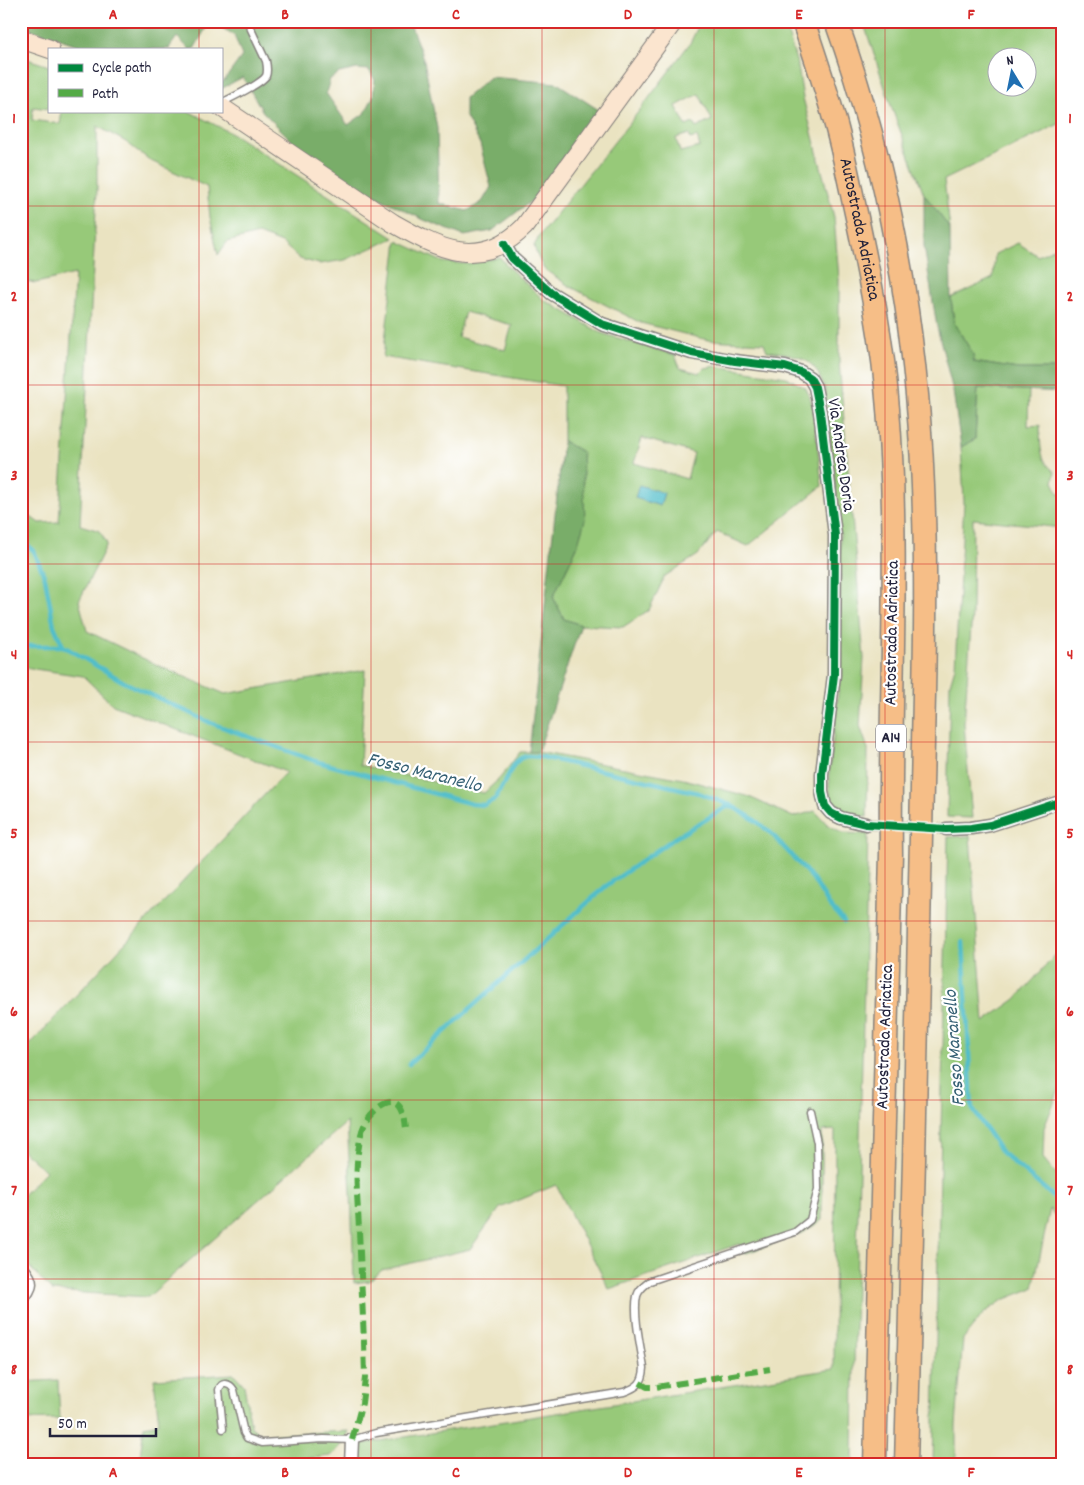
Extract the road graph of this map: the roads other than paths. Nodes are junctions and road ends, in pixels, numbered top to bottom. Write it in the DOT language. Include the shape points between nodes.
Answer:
graph roads {
  1 [pos="247,21"];
  2 [pos="674,21"];
  3 [pos="804,21"];
  4 [pos="836,21"];
  5 [pos="21,39"];
  6 [pos="48,48"];
  7 [pos="222,102"];
  8 [pos="222,108"];
  9 [pos="504,244"];
  10 [pos="1063,801"];
  11 [pos="866,824"];
  12 [pos="946,828"];
  13 [pos="810,1110"];
  14 [pos="21,1263"];
  15 [pos="21,1304"];
  16 [pos="223,1428"];
  17 [pos="352,1440"];
  18 [pos="351,1464"];
  19 [pos="875,1464"];
  20 [pos="906,1464"];
  1 -- 7 [label="lane" via="266,60 266,76"];
  2 -- 9 [label="main road" via="524,227"];
  3 -- 19 [label="highway, Autostrada Adriatica / A14" via="834,119 866,261 888,408 893,493 890,863"];
  4 -- 20 [label="highway, Autostrada Adriatica / A14" via="864,106 898,253 918,405 923,485 925,571 919,950"];
  5 -- 6 [label="main road"];
  8 -- 9 [label="main road" via="421,239 460,252 493,249"];
  9 -- 11 [label="street, Via Andrea Doria" via="512,258 551,293 602,324 692,353 785,367 810,378 820,412 835,535 834,675 822,792 825,806 831,813"];
  10 -- 12 [label="street" via="990,825"];
  13 -- 17 [label="lane" via="817,1143 818,1189 810,1220 795,1232 650,1282 641,1288 636,1306 644,1377 633,1389 376,1433"];
  14 -- 15 [label="lane" via="34,1282 30,1294"];
  16 -- 17 [label="lane" via="219,1390 227,1384 234,1390 247,1438 262,1443"];
  17 -- 18 [label="street"];
}
